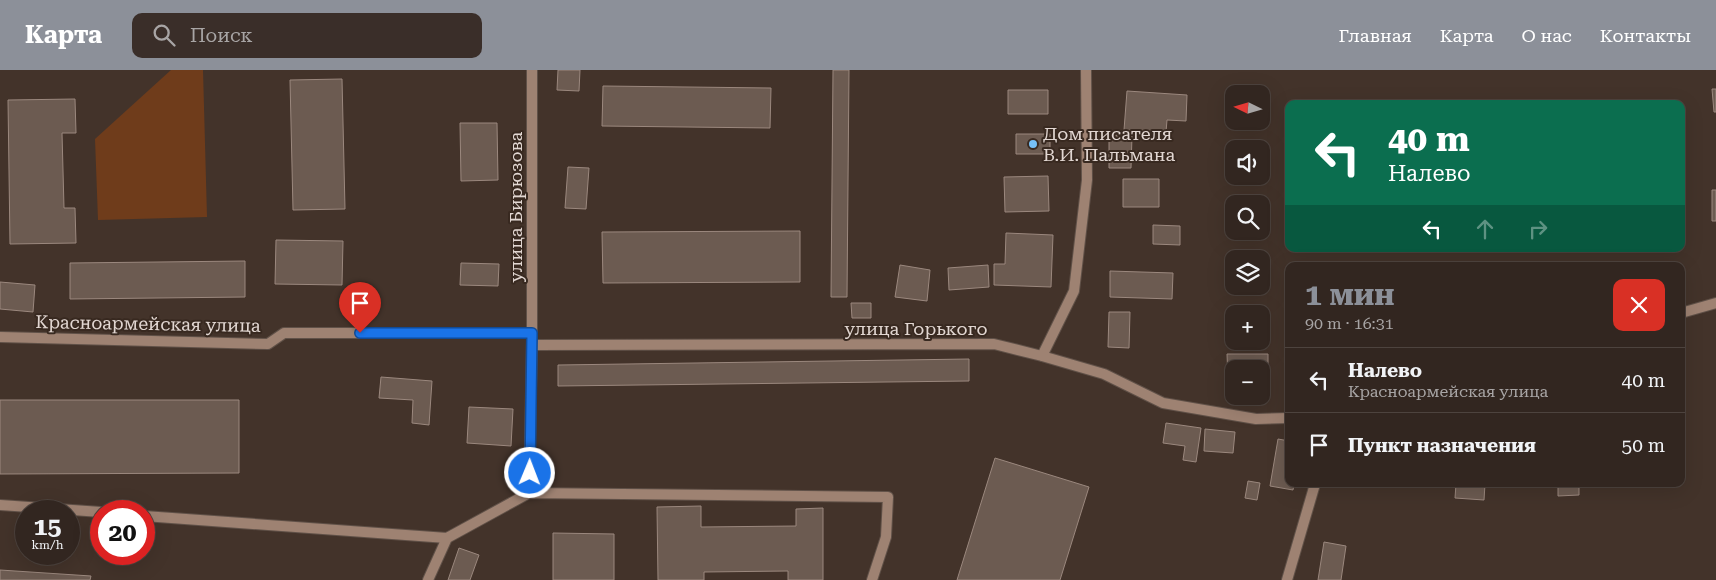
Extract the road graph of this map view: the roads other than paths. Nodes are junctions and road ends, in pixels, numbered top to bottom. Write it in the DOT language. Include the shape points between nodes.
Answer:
graph roads {
  1 [pos="532,70"];
  2 [pos="1086,70"];
  3 [pos="1716,303"];
  4 [pos="1685,312"];
  5 [pos="532,333"];
  6 [pos="0,337"];
  7 [pos="532,345"];
  8 [pos="1042,356"];
  9 [pos="1285,418"];
  10 [pos="1314,487"];
  11 [pos="530,493"];
  12 [pos="0,505"];
  13 [pos="90,511"];
  14 [pos="155,517"];
  15 [pos="447,538"];
  16 [pos="428,580"];
  17 [pos="872,580"];
  18 [pos="1287,580"];
  1 -- 5 [label="street, улица Бирюзова"];
  2 -- 8 [label="street" via="1087,180 1074,290"];
  3 -- 4 [label="street"];
  5 -- 6 [label="street, Красноармейская улица" via="284,333 268,344"];
  5 -- 7 [label="street, улица Бирюзова"];
  5 -- 11 [label="street"];
  7 -- 8 [label="street, улица Горького" via="994,344"];
  8 -- 9 [label="street, улица Горького" via="1104,374 1163,403 1256,419"];
  10 -- 18 [label="street"];
  11 -- 15 [label="street"];
  11 -- 17 [label="street" via="888,497 886,537"];
  12 -- 13 [label="street"];
  14 -- 15 [label="street"];
  15 -- 16 [label="street"];
}
